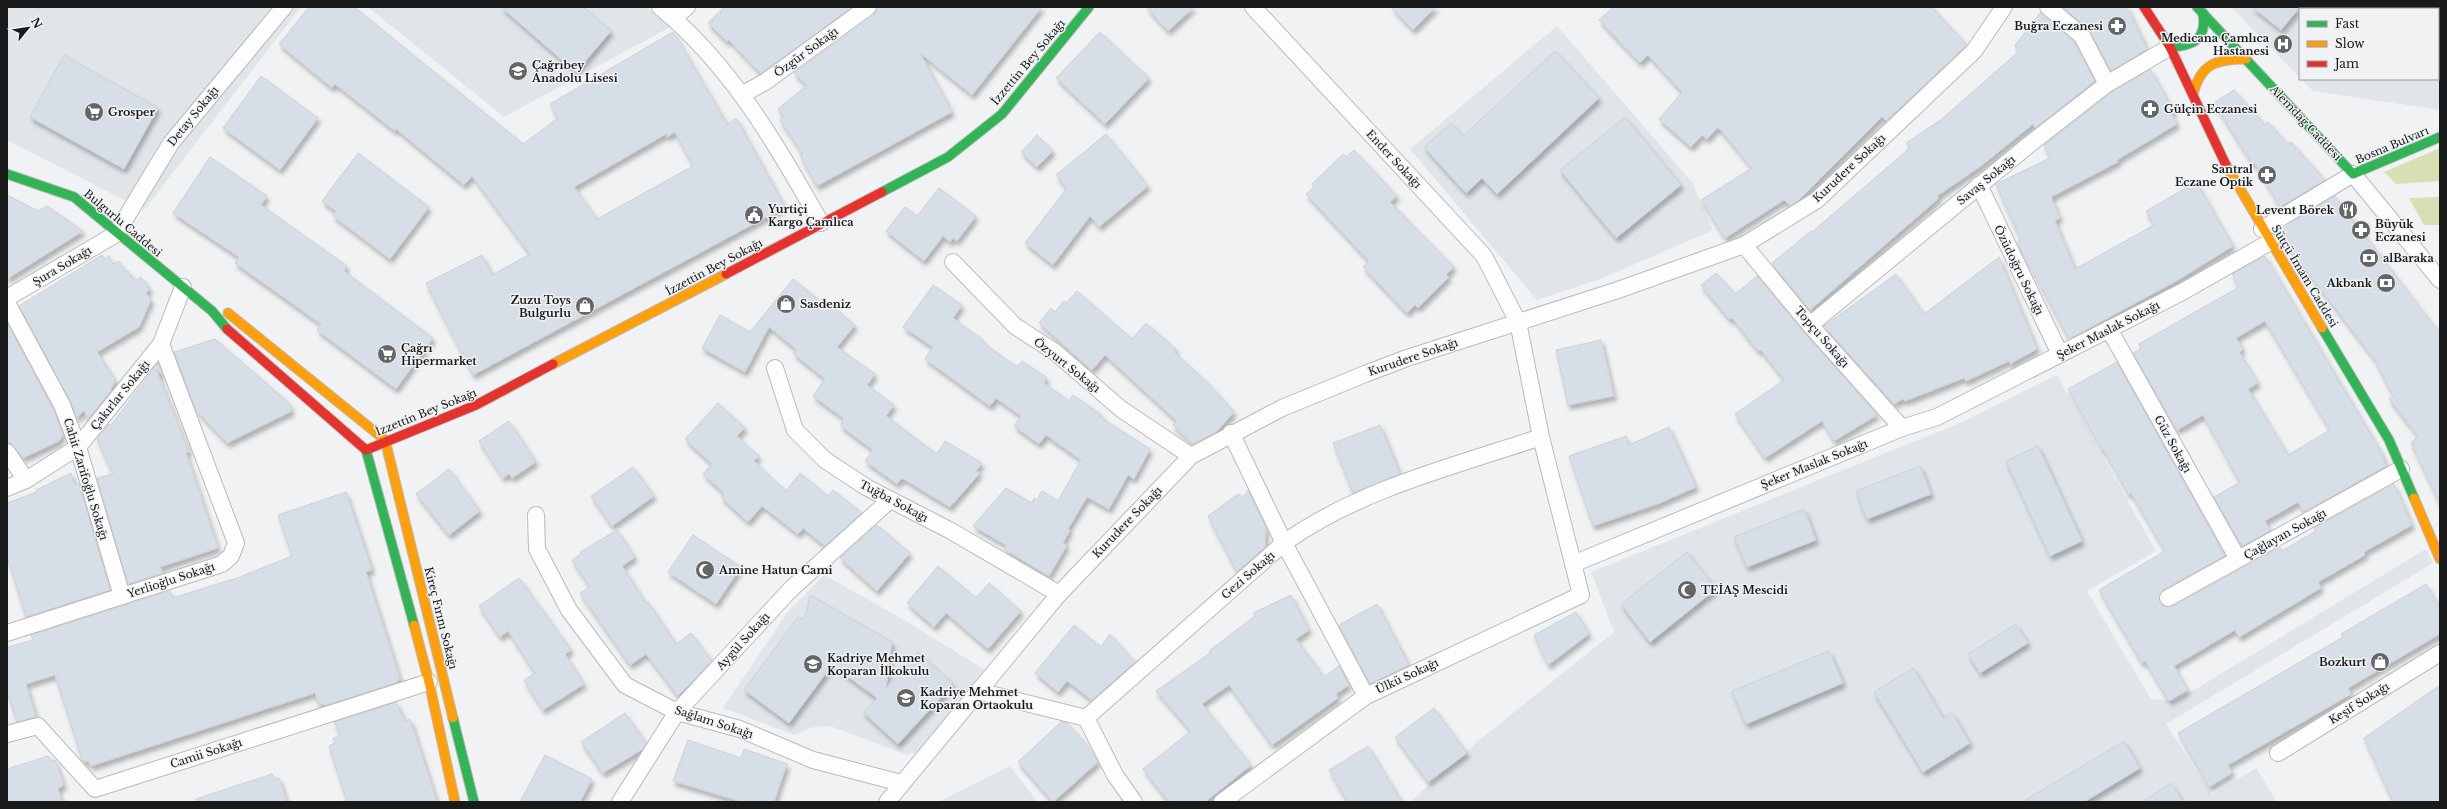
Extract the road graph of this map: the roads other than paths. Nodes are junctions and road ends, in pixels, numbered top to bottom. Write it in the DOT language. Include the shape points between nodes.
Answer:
graph roads {
  1 [pos="284,7"];
  2 [pos="660,7"];
  3 [pos="687,7"];
  4 [pos="868,7"];
  5 [pos="1089,7"];
  6 [pos="1253,7"];
  7 [pos="2004,7"];
  8 [pos="2048,7"];
  9 [pos="2144,7"];
  10 [pos="2200,10"];
  11 [pos="674,18"];
  12 [pos="2170,47"];
  13 [pos="2246,59"];
  14 [pos="2107,84"];
  15 [pos="743,94"];
  16 [pos="2193,95"];
  17 [pos="2440,137"];
  18 [pos="7,174"];
  19 [pos="2353,174"];
  20 [pos="1979,186"];
  21 [pos="821,223"];
  22 [pos="116,234"];
  23 [pos="2266,235"];
  24 [pos="1744,244"];
  25 [pos="953,262"];
  26 [pos="2440,280"];
  27 [pos="183,287"];
  28 [pos="7,298"];
  29 [pos="7,303"];
  30 [pos="212,311"];
  31 [pos="1518,322"];
  32 [pos="1810,325"];
  33 [pos="2109,329"];
  34 [pos="161,344"];
  35 [pos="2060,354"];
  36 [pos="775,368"];
  37 [pos="1902,428"];
  38 [pos="1231,433"];
  39 [pos="1542,437"];
  40 [pos="385,440"];
  41 [pos="78,447"];
  42 [pos="366,450"];
  43 [pos="7,452"];
  44 [pos="1190,456"];
  45 [pos="2402,469"];
  46 [pos="26,480"];
  47 [pos="7,488"];
  48 [pos="890,500"];
  49 [pos="536,515"];
  50 [pos="1284,543"];
  51 [pos="2440,559"];
  52 [pos="2238,560"];
  53 [pos="1573,564"];
  54 [pos="1059,594"];
  55 [pos="122,596"];
  56 [pos="2168,598"];
  57 [pos="7,633"];
  58 [pos="2440,652"];
  59 [pos="429,682"];
  60 [pos="978,691"];
  61 [pos="1366,696"];
  62 [pos="677,712"];
  63 [pos="1086,718"];
  64 [pos="7,734"];
  65 [pos="2278,753"];
  66 [pos="901,783"];
  67 [pos="455,802"];
  68 [pos="474,802"];
  69 [pos="620,802"];
  70 [pos="887,802"];
  71 [pos="1134,802"];
  72 [pos="1222,802"];
  1 -- 22 [label="street, Detay Sokağı" via="171,142"];
  2 -- 11 [label="street"];
  3 -- 11 [label="street"];
  4 -- 15 [label="street, Özgür Sokağı" via="765,82"];
  5 -- 21 [label="main road, İzzettin Bey Sokağı" via="1002,114 948,156"];
  6 -- 31 [label="street, Ender Sokağı" via="1484,256"];
  7 -- 24 [label="street, Kurudere Sokağı" via="1974,51 1817,200"];
  8 -- 14 [label="street" via="2082,36"];
  9 -- 12 [label="main road, Sütçü İmam Caddesi"];
  10 -- 12 [label="main road" via="2206,24 2195,42 2184,47"];
  10 -- 13 [label="main road, Alemdağ Caddesi"];
  11 -- 15 [label="street"];
  12 -- 14 [label="street, Savaş Sokağı"];
  12 -- 16 [label="main road, Sütçü İmam Caddesi"];
  13 -- 16 [label="main road" via="2233,58 2209,65 2195,83"];
  13 -- 19 [label="main road, Alemdağ Caddesi"];
  14 -- 20 [label="street, Savaş Sokağı"];
  15 -- 21 [label="street" via="775,142"];
  16 -- 23 [label="main road, Sütçü İmam Caddesi" via="2226,165"];
  17 -- 19 [label="main road, Bosna Bulvarı"];
  18 -- 22 [label="main road, Bulgurlu Caddesi" via="74,197"];
  19 -- 23 [label="street, Şeker Maslak Sokağı"];
  19 -- 26 [label="street, Alemdağ Caddesi"];
  20 -- 32 [label="street, Savaş Sokağı"];
  20 -- 35 [label="street, Özüdoğru Sokağı"];
  21 -- 40 [label="main road, İzzettin Bey Sokağı" via="476,405"];
  22 -- 27 [label="main road, Bulgurlu Caddesi"];
  22 -- 28 [label="street, Şura Sokağı"];
  23 -- 33 [label="street, Şeker Maslak Sokağı" via="2182,292"];
  23 -- 45 [label="main road, Sütçü İmam Caddesi" via="2389,440"];
  24 -- 31 [label="street, Kurudere Sokağı" via="1618,290"];
  24 -- 32 [label="street, Topçu Sokağı"];
  25 -- 44 [label="street, Özyurt Sokağı" via="1015,326 1055,352 1121,409"];
  27 -- 30 [label="main road, Bulgurlu Caddesi"];
  27 -- 34 [label="street, Çakırlar Sokağı"];
  29 -- 41 [label="street, Cahit Zarifoğlu Sokağı" via="62,405"];
  30 -- 40 [label="main road, Bulgurlu Caddesi" via="231,314"];
  30 -- 42 [label="main road, Bulgurlu Caddesi" via="223,326"];
  31 -- 38 [label="street, Kurudere Sokağı" via="1365,374 1282,408"];
  31 -- 39 [label="street"];
  32 -- 37 [label="street, Topçu Sokağı"];
  33 -- 35 [label="street, Şeker Maslak Sokağı"];
  33 -- 52 [label="street, Güz Sokağı"];
  34 -- 41 [label="street, Çakırlar Sokağı"];
  34 -- 55 [label="street, Yerlioğlu Sokağı" via="236,543 231,556 222,564"];
  35 -- 37 [label="street, Şeker Maslak Sokağı" via="1937,417"];
  36 -- 48 [label="street, Tuğba Sokağı" via="795,430 825,460 866,488"];
  37 -- 53 [label="street, Şeker Maslak Sokağı"];
  38 -- 44 [label="street, Kurudere Sokağı"];
  38 -- 50 [label="street"];
  39 -- 50 [label="street, Gezi Sokağı" via="1417,478 1337,511"];
  39 -- 53 [label="street"];
  40 -- 42 [label="main road, İzzettin Bey Sokağı"];
  40 -- 68 [label="main road, Kireç Fırını Sokağı"];
  41 -- 46 [label="street, Çakırlar Sokağı"];
  41 -- 55 [label="street, Cahit Zarifoğlu Sokağı"];
  42 -- 59 [label="main road"];
  43 -- 46 [label="street"];
  44 -- 54 [label="street, Kurudere Sokağı"];
  45 -- 51 [label="main road, Sütçü İmam Caddesi"];
  45 -- 52 [label="street, Çağlayan Sokağı"];
  46 -- 47 [label="street, Çakırlar Sokağı"];
  48 -- 54 [label="street, Tuğba Sokağı" via="952,531"];
  48 -- 62 [label="street, Aygül Sokağı" via="791,588"];
  49 -- 62 [label="street, Sağlam Sokağı" via="537,549 569,610 625,685"];
  50 -- 61 [label="street"];
  50 -- 63 [label="street, Gezi Sokağı"];
  52 -- 56 [label="street, Çağlayan Sokağı"];
  53 -- 61 [label="street, Ülkü Sokağı" via="1581,595"];
  54 -- 60 [label="street, Kurudere Sokağı"];
  55 -- 57 [label="street, Yerlioğlu Sokağı"];
  58 -- 65 [label="street, Keşif Sokağı"];
  59 -- 64 [label="street, Camii Sokağı" via="95,789 38,726"];
  59 -- 67 [label="main road"];
  60 -- 63 [label="street"];
  60 -- 66 [label="street, Kurudere Sokağı"];
  61 -- 72 [label="street, Ülkü Sokağı"];
  62 -- 66 [label="street, Sağlam Sokağı" via="740,729 813,760"];
  62 -- 69 [label="street, Aygül Sokağı"];
  63 -- 71 [label="street" via="1115,775"];
  66 -- 70 [label="street, Kurudere Sokağı"];
}
